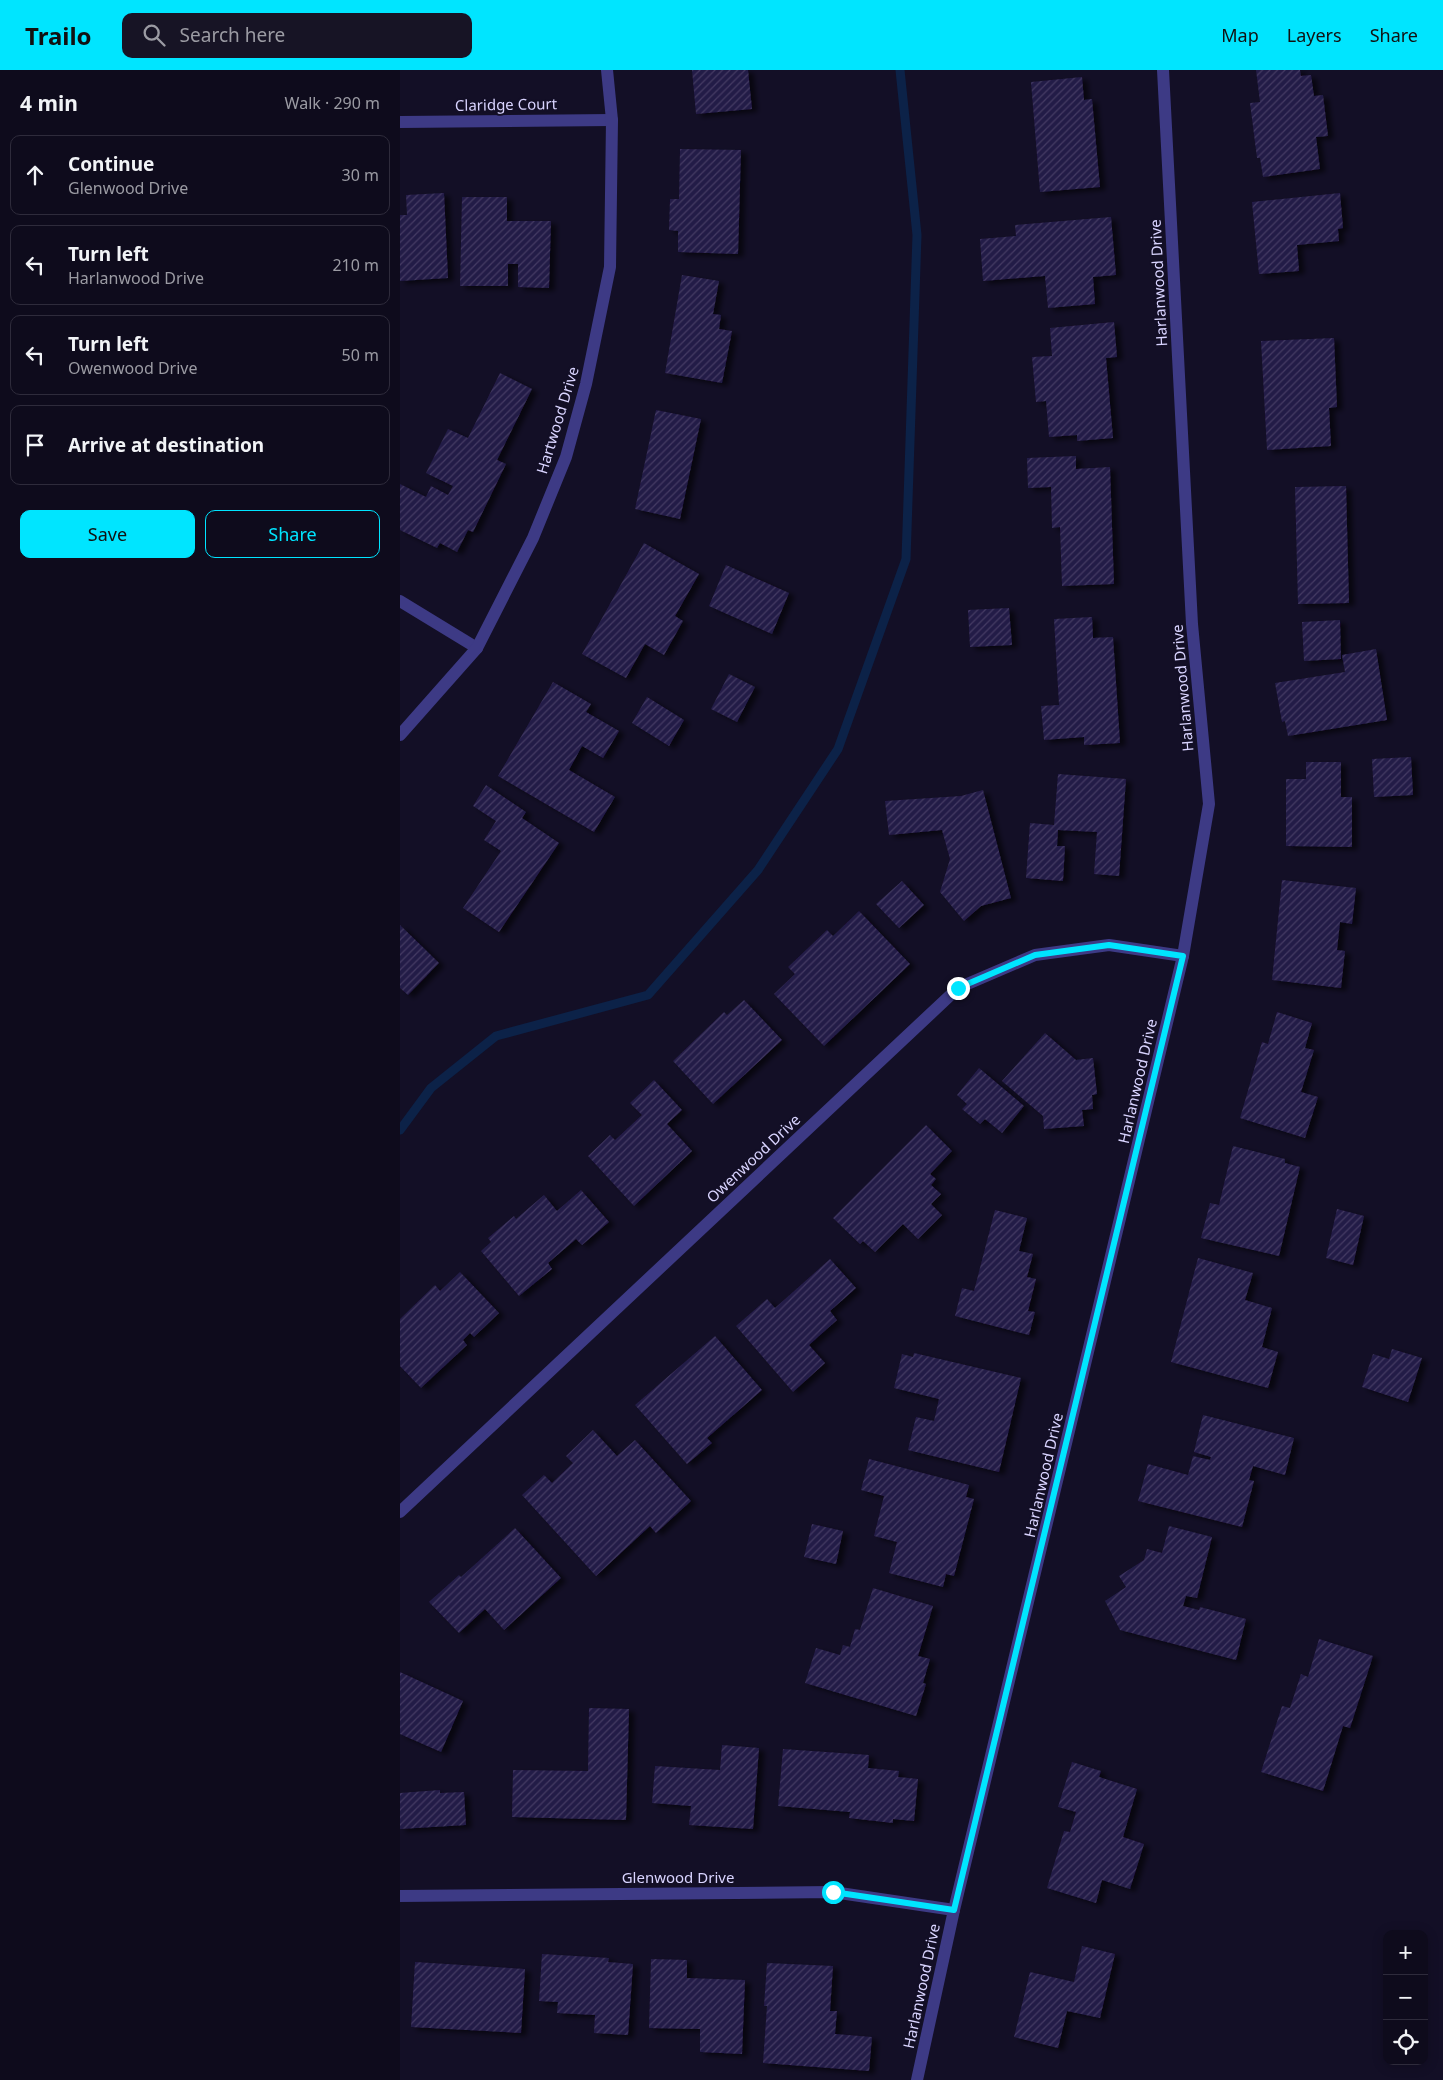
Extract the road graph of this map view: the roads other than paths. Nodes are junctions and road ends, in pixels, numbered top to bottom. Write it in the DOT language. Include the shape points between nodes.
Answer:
graph roads {
  1 [pos="607,70"];
  2 [pos="1163,70"];
  3 [pos="612,120"];
  4 [pos="400,122"];
  5 [pos="400,601"];
  6 [pos="477,648"];
  7 [pos="400,735"];
  8 [pos="1183,956"];
  9 [pos="400,1512"];
  10 [pos="400,1896"];
  11 [pos="954,1910"];
  12 [pos="917,2080"];
  1 -- 3 [label="street, Hartwood Drive"];
  2 -- 8 [label="street, Harlanwood Drive" via="1192,624 1209,804"];
  3 -- 4 [label="street, Claridge Court"];
  3 -- 6 [label="street, Hartwood Drive" via="610,267 586,384 566,457 533,538"];
  5 -- 6 [label="street"];
  6 -- 7 [label="street, Hartwood Drive"];
  8 -- 9 [label="street, Owenwood Drive" via="1109,945 1035,955 958,988"];
  8 -- 11 [label="street, Harlanwood Drive"];
  10 -- 11 [label="street, Glenwood Drive" via="833,1892"];
  11 -- 12 [label="street, Harlanwood Drive"];
}
